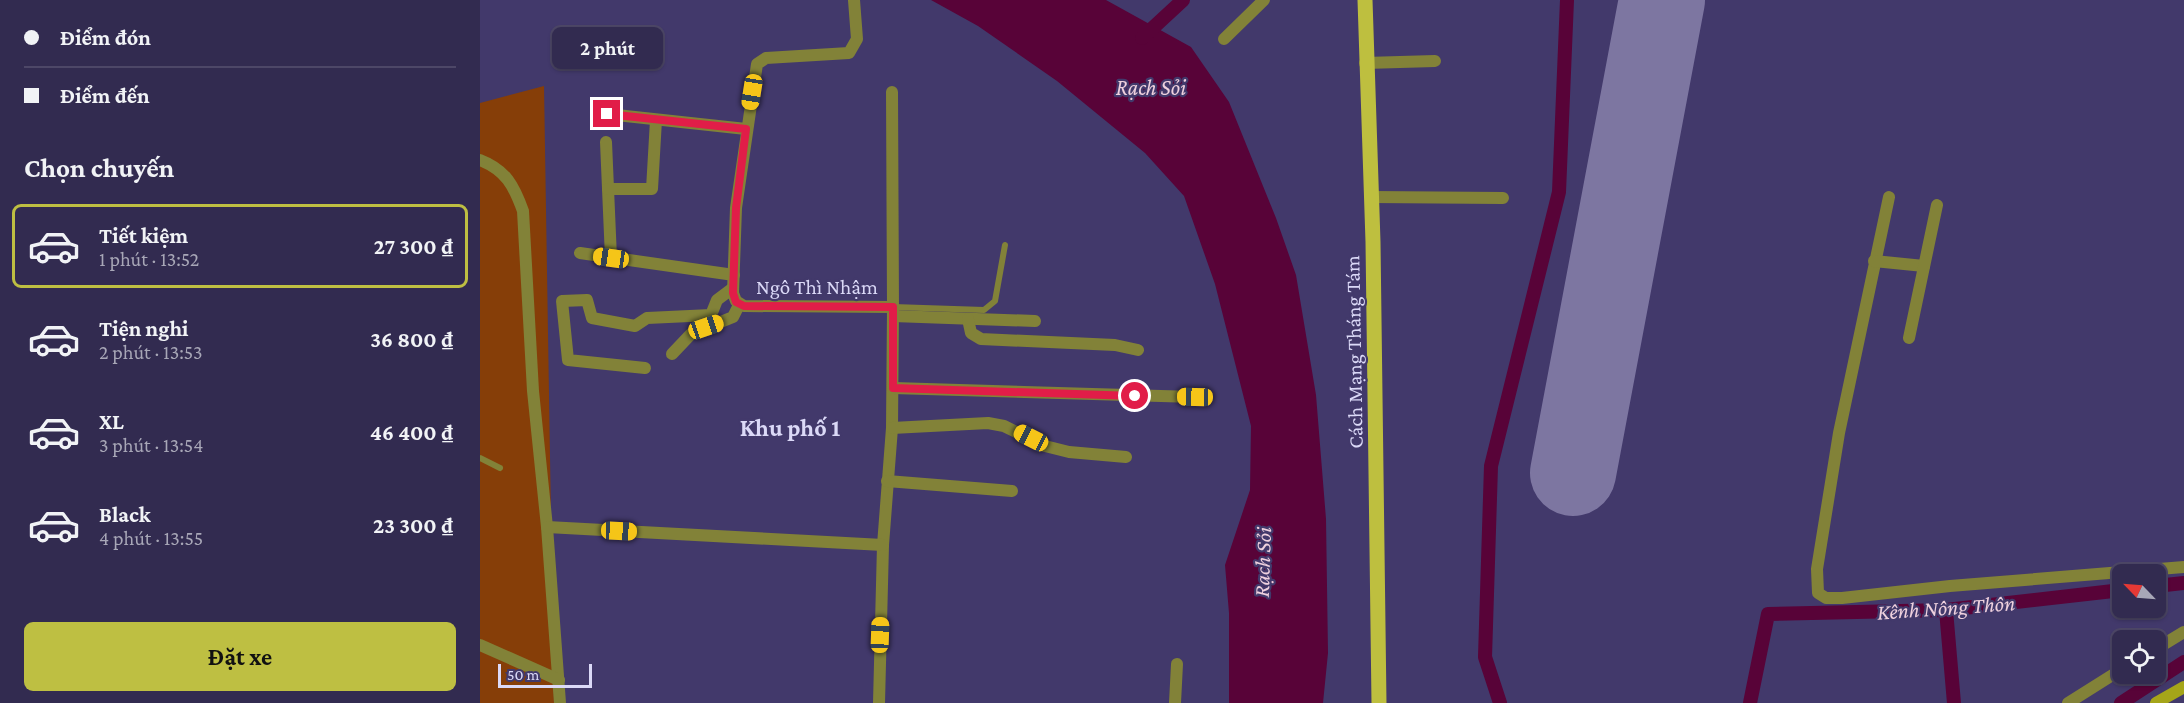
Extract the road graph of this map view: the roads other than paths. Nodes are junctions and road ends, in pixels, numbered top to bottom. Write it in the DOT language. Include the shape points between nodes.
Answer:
graph roads {
  1 [pos="854,0"];
  2 [pos="1264,0"];
  3 [pos="1365,0"];
  4 [pos="1224,39"];
  5 [pos="1435,62"];
  6 [pos="1365,63"];
  7 [pos="892,92"];
  8 [pos="607,114"];
  9 [pos="656,120"];
  10 [pos="746,129"];
  11 [pos="606,142"];
  12 [pos="480,160"];
  13 [pos="608,189"];
  14 [pos="1371,197"];
  15 [pos="1889,197"];
  16 [pos="1503,198"];
  17 [pos="1937,205"];
  18 [pos="1005,245"];
  19 [pos="580,254"];
  20 [pos="611,258"];
  21 [pos="1874,261"];
  22 [pos="1924,266"];
  23 [pos="734,281"];
  24 [pos="739,304"];
  25 [pos="893,312"];
  26 [pos="968,319"];
  27 [pos="1035,321"];
  28 [pos="1909,338"];
  29 [pos="1138,350"];
  30 [pos="672,354"];
  31 [pos="645,368"];
  32 [pos="893,388"];
  33 [pos="1195,397"];
  34 [pos="892,428"];
  35 [pos="480,458"];
  36 [pos="1126,458"];
  37 [pos="500,468"];
  38 [pos="887,481"];
  39 [pos="1012,491"];
  40 [pos="547,527"];
  41 [pos="882,545"];
  42 [pos="2184,567"];
  43 [pos="2184,632"];
  44 [pos="2166,643"];
  45 [pos="480,645"];
  46 [pos="1177,664"];
  47 [pos="2112,675"];
  48 [pos="559,680"];
  49 [pos="2184,687"];
  50 [pos="560,703"];
  51 [pos="879,703"];
  52 [pos="1175,703"];
  53 [pos="1379,703"];
  54 [pos="2068,703"];
  55 [pos="2157,703"];
  1 -- 10 [label="street, Ngô Thì Nhậm" via="857,39 849,53 766,58 759,62"];
  2 -- 4 [label="street"];
  3 -- 6 [label="main road, Cách Mạng Tháng Tám"];
  5 -- 6 [label="street"];
  6 -- 14 [label="main road, Cách Mạng Tháng Tám"];
  7 -- 25 [label="street"];
  8 -- 9 [label="street"];
  9 -- 10 [label="street"];
  9 -- 13 [label="street" via="652,189"];
  10 -- 23 [label="street, Ngô Thì Nhậm" via="736,208"];
  11 -- 13 [label="street"];
  12 -- 40 [label="street" via="504,173 523,211 533,391"];
  13 -- 20 [label="street"];
  14 -- 16 [label="street"];
  14 -- 53 [label="main road, Cách Mạng Tháng Tám"];
  15 -- 21 [label="street"];
  17 -- 22 [label="street"];
  18 -- 25 [label="lane" via="995,301 984,310"];
  19 -- 20 [label="street"];
  20 -- 23 [label="street"];
  21 -- 22 [label="street"];
  21 -- 42 [label="street" via="1817,569 1818,593 1822,597"];
  22 -- 28 [label="street"];
  23 -- 24 [label="street, Ngô Thì Nhậm"];
  23 -- 31 [label="street" via="722,293 711,315 650,318 635,326 592,318 587,300 562,301 568,360"];
  24 -- 25 [label="street, Ngô Thì Nhậm"];
  24 -- 30 [label="street" via="733,316 691,334"];
  25 -- 26 [label="street"];
  25 -- 32 [label="street, Ngô Thì Nhậm"];
  26 -- 27 [label="street"];
  26 -- 29 [label="street" via="971,333 981,339 1115,345"];
  32 -- 33 [label="street"];
  32 -- 34 [label="street, Ngô Thì Nhậm"];
  34 -- 36 [label="street" via="988,423 1069,453"];
  34 -- 38 [label="street, Ngô Thì Nhậm"];
  35 -- 37 [label="lane"];
  38 -- 39 [label="street"];
  38 -- 41 [label="street, Ngô Thì Nhậm"];
  40 -- 41 [label="street"];
  40 -- 48 [label="street"];
  41 -- 51 [label="street, Ngô Thì Nhậm"];
  43 -- 44 [label="street"];
  45 -- 48 [label="street"];
  46 -- 52 [label="street"];
  47 -- 54 [label="street"];
  48 -- 50 [label="street"];
  49 -- 55 [label="street"];
}
